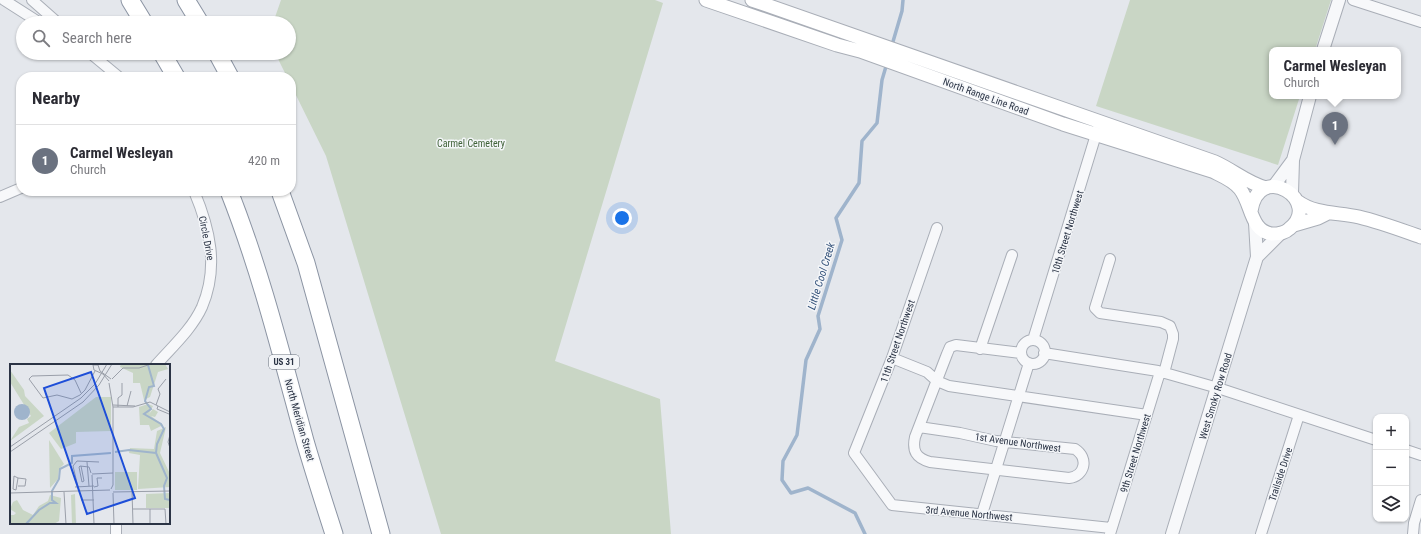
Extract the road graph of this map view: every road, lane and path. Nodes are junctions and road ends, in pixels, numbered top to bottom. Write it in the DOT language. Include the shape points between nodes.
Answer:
graph roads {
  1 [pos="4,0"];
  2 [pos="32,0"];
  3 [pos="130,0"];
  4 [pos="186,0"];
  5 [pos="706,0"];
  6 [pos="752,0"];
  7 [pos="1338,0"];
  8 [pos="1353,0"];
  9 [pos="29,16"];
  10 [pos="50,16"];
  11 [pos="140,16"];
  12 [pos="196,16"];
  13 [pos="1421,22"];
  14 [pos="1324,47"];
  15 [pos="98,60"];
  16 [pos="166,60"];
  17 [pos="221,60"];
  18 [pos="113,72"];
  19 [pos="173,72"];
  20 [pos="227,72"];
  21 [pos="1309,99"];
  22 [pos="1098,129"];
  23 [pos="1293,160"];
  24 [pos="1269,188"];
  25 [pos="16,190"];
  26 [pos="196,196"];
  27 [pos="232,196"];
  28 [pos="282,196"];
  29 [pos="0,197"];
  30 [pos="1295,197"];
  31 [pos="1326,214"];
  32 [pos="1253,217"];
  33 [pos="1294,225"];
  34 [pos="937,228"];
  35 [pos="1281,233"];
  36 [pos="1421,237"];
  37 [pos="1012,255"];
  38 [pos="1257,257"];
  39 [pos="1110,259"];
  40 [pos="1033,340"];
  41 [pos="980,349"];
  42 [pos="1021,353"];
  43 [pos="1044,353"];
  44 [pos="892,358"];
  45 [pos="1029,363"];
  46 [pos="157,364"];
  47 [pos="1162,372"];
  48 [pos="937,380"];
  49 [pos="1218,388"];
  50 [pos="1018,397"];
  51 [pos="1147,415"];
  52 [pos="1299,415"];
  53 [pos="919,427"];
  54 [pos="1373,439"];
  55 [pos="1004,442"];
  56 [pos="1409,451"];
  57 [pos="854,453"];
  58 [pos="1421,455"];
  59 [pos="995,470"];
  60 [pos="1421,500"];
  61 [pos="982,514"];
  62 [pos="1110,531"];
  63 [pos="334,534"];
  64 [pos="381,534"];
  65 [pos="1172,534"];
  66 [pos="1261,534"];
  67 [pos="1413,534"];
  1 -- 9 [label="street"];
  2 -- 10 [label="street"];
  3 -- 11 [label="highway"];
  4 -- 12 [label="highway"];
  5 -- 22 [label="main road, North Range Line Road"];
  6 -- 22 [label="main road, North Range Line Road" via="908,53"];
  7 -- 14 [label="street"];
  8 -- 13 [label="street"];
  15 -- 18 [label="street"];
  16 -- 19 [label="highway"];
  17 -- 20 [label="highway"];
  21 -- 23 [label="street"];
  22 -- 24 [label="main road, North Range Line Road" via="1215,162 1254,185"];
  22 -- 32 [label="main road, North Range Line Road" via="1222,176 1239,189"];
  22 -- 40 [label="street, 10th Street Northwest"];
  23 -- 24 [label="street"];
  23 -- 30 [label="street"];
  24 -- 30 [label="main road" via="1280,187"];
  24 -- 32 [label="main road" via="1254,200"];
  25 -- 29 [label="street"];
  26 -- 46 [label="street, Circle Drive" via="204,214 209,238 212,263 210,282 202,307 194,320"];
  27 -- 63 [label="highway, North Meridian Street / US 31" via="267,298 306,443"];
  28 -- 64 [label="highway" via="308,270"];
  30 -- 31 [label="main road" via="1306,207"];
  30 -- 33 [label="main road" via="1299,214"];
  31 -- 33 [label="main road"];
  31 -- 36 [label="main road" via="1360,217"];
  32 -- 35 [label="main road" via="1264,231 1270,234"];
  32 -- 38 [label="street, West Smoky Row Road"];
  33 -- 35 [label="main road"];
  34 -- 44 [label="street, 11th Street Northwest"];
  35 -- 38 [label="street, West Smoky Row Road"];
  37 -- 41 [label="street"];
  38 -- 49 [label="street, West Smoky Row Road"];
  39 -- 47 [label="street, 9th Street Northwest" via="1095,308 1100,313 1162,322 1170,326 1173,339"];
  40 -- 42 [label="street" via="1023,345"];
  40 -- 43 [label="street" via="1041,343"];
  41 -- 42 [label="street"];
  41 -- 48 [label="street" via="956,345 950,347"];
  42 -- 45 [label="street"];
  43 -- 45 [label="street" via="1039,362"];
  43 -- 47 [label="street"];
  44 -- 48 [label="street" via="927,372"];
  44 -- 57 [label="street, 11th Street Northwest"];
  45 -- 50 [label="street"];
  47 -- 49 [label="street"];
  47 -- 51 [label="street, 9th Street Northwest"];
  48 -- 50 [label="street" via="950,386"];
  48 -- 53 [label="street"];
  49 -- 52 [label="street"];
  49 -- 65 [label="street, West Smoky Row Road"];
  50 -- 51 [label="street"];
  50 -- 55 [label="street"];
  51 -- 62 [label="street, 9th Street Northwest"];
  52 -- 54 [label="street"];
  52 -- 66 [label="street, Trailside Drive"];
  53 -- 55 [label="street, 1st Avenue Northwest"];
  53 -- 59 [label="street, 1st Avenue Northwest" via="914,444 915,454 923,460"];
  55 -- 59 [label="street"];
  55 -- 59 [label="street, 1st Avenue Northwest" via="1075,449 1083,457 1084,467 1078,475 1069,478"];
  56 -- 58 [label="street"];
  57 -- 61 [label="street, 3rd Avenue Northwest" via="892,505"];
  59 -- 61 [label="street"];
  60 -- 67 [label="street"];
  61 -- 62 [label="street, 3rd Avenue Northwest"];
}
